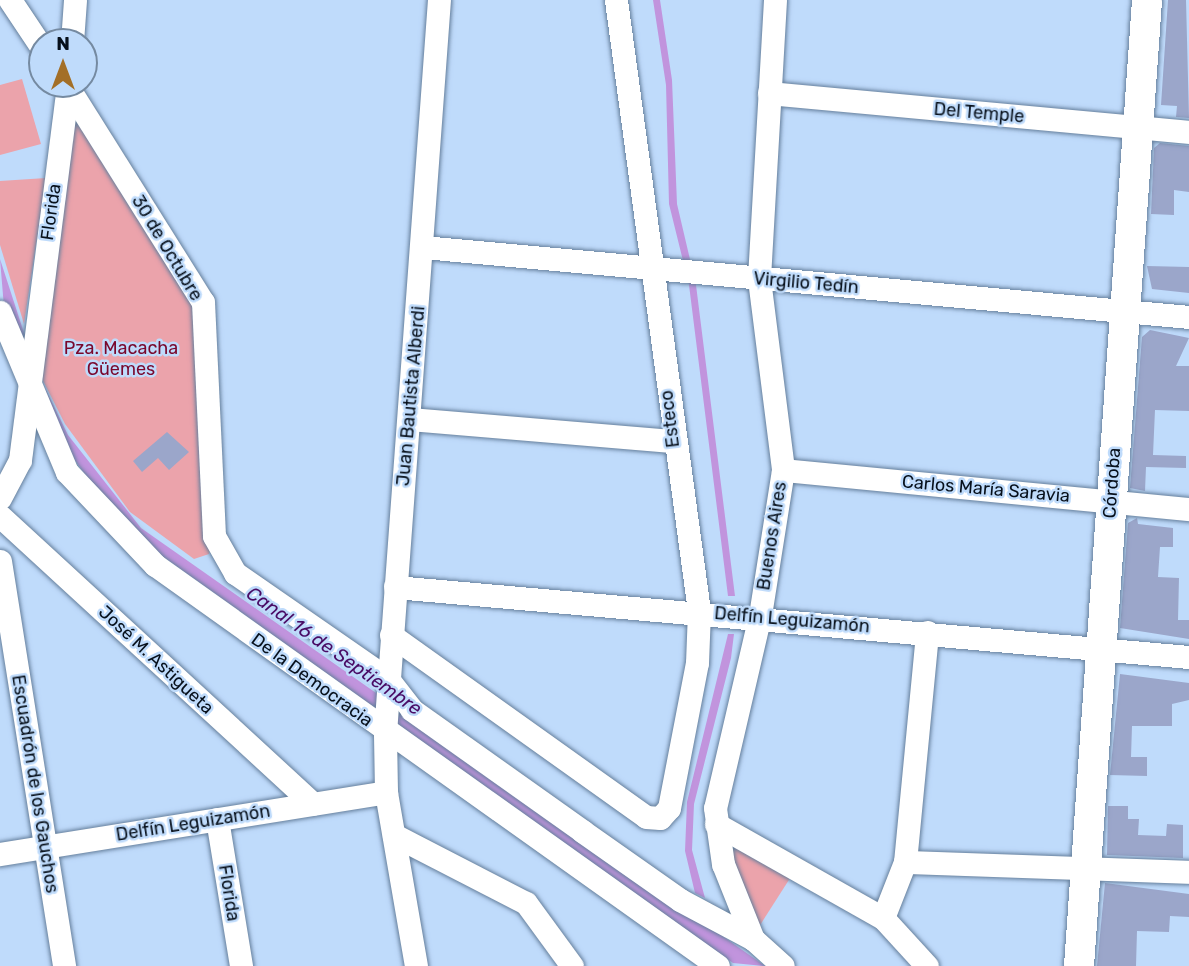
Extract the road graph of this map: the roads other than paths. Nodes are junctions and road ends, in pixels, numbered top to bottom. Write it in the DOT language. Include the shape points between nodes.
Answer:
graph roads {
  1 [pos="10,0"];
  2 [pos="75,0"];
  3 [pos="439,0"];
  4 [pos="616,0"];
  5 [pos="775,0"];
  6 [pos="1147,0"];
  7 [pos="29,28"];
  8 [pos="73,28"];
  9 [pos="769,93"];
  10 [pos="66,98"];
  11 [pos="76,98"];
  12 [pos="1138,127"];
  13 [pos="1189,132"];
  14 [pos="423,247"];
  15 [pos="662,268"];
  16 [pos="759,279"];
  17 [pos="1124,311"];
  18 [pos="0,312"];
  19 [pos="1189,317"];
  20 [pos="29,377"];
  21 [pos="410,419"];
  22 [pos="672,441"];
  23 [pos="783,470"];
  24 [pos="0,498"];
  25 [pos="1111,501"];
  26 [pos="1189,509"];
  27 [pos="0,516"];
  28 [pos="0,561"];
  29 [pos="395,587"];
  30 [pos="699,611"];
  31 [pos="760,615"];
  32 [pos="927,632"];
  33 [pos="391,635"];
  34 [pos="1100,648"];
  35 [pos="1189,657"];
  36 [pos="387,679"];
  37 [pos="385,733"];
  38 [pos="386,792"];
  39 [pos="313,804"];
  40 [pos="217,819"];
  41 [pos="716,824"];
  42 [pos="394,835"];
  43 [pos="44,847"];
  44 [pos="0,854"];
  45 [pos="905,862"];
  46 [pos="1086,867"];
  47 [pos="1189,872"];
  48 [pos="883,918"];
  49 [pos="753,939"];
  50 [pos="64,966"];
  51 [pos="241,966"];
  52 [pos="416,966"];
  53 [pos="572,966"];
  54 [pos="718,966"];
  55 [pos="783,966"];
  56 [pos="927,966"];
  57 [pos="1079,966"];
  1 -- 7 [label="street"];
  2 -- 8 [label="street"];
  3 -- 14 [label="street, Juan Bautista Alberdi"];
  4 -- 15 [label="street, Esteco"];
  5 -- 9 [label="street, Buenos Aires"];
  6 -- 12 [label="main road, Córdoba"];
  9 -- 12 [label="street, Del Temple"];
  9 -- 16 [label="street, Buenos Aires"];
  10 -- 20 [label="street, Florida"];
  11 -- 36 [label="street, 30 de Octubre" via="202,302 214,536 221,555 235,573"];
  12 -- 13 [label="street, Del Temple"];
  12 -- 17 [label="main road, Córdoba"];
  14 -- 15 [label="street, Virgilio Tedín"];
  14 -- 21 [label="street, Juan Bautista Alberdi"];
  15 -- 16 [label="street, Virgilio Tedín"];
  15 -- 22 [label="street, Esteco"];
  16 -- 17 [label="street, Virgilio Tedín"];
  16 -- 23 [label="street, Buenos Aires"];
  17 -- 19 [label="street, Virgilio Tedín"];
  17 -- 25 [label="main road, Córdoba"];
  18 -- 20 [label="street, De la Democracia"];
  20 -- 24 [label="street" via="20,460"];
  20 -- 37 [label="street, De la Democracia" via="67,472 155,565"];
  21 -- 22 [label="street"];
  21 -- 29 [label="street, Juan Bautista Alberdi"];
  22 -- 30 [label="street, Esteco"];
  23 -- 25 [label="street, Carlos María Saravia"];
  23 -- 31 [label="street, Buenos Aires"];
  25 -- 26 [label="street, Carlos María Saravia"];
  25 -- 34 [label="main road, Córdoba"];
  27 -- 39 [label="street, José M. Astigueta"];
  28 -- 43 [label="street, Escuadrón de los Gauchos"];
  29 -- 30 [label="street, Delfín Leguizamón"];
  29 -- 33 [label="street, Juan Bautista Alberdi"];
  30 -- 31 [label="street, Delfín Leguizamón"];
  30 -- 33 [label="street, Esteco" via="697,663 669,808 660,818 646,817"];
  31 -- 32 [label="street, Delfín Leguizamón"];
  31 -- 41 [label="street, Buenos Aires" via="718,777"];
  32 -- 34 [label="street, Delfín Leguizamón"];
  32 -- 45 [label="street"];
  33 -- 36 [label="street, Juan Bautista Alberdi"];
  34 -- 35 [label="street, Delfín Leguizamón"];
  34 -- 46 [label="main road, Córdoba"];
  36 -- 37 [label="street, Juan Bautista Alberdi"];
  36 -- 49 [label="street" via="412,710 582,831 680,900"];
  37 -- 38 [label="street, Juan Bautista Alberdi"];
  37 -- 54 [label="street, De la Democracia"];
  38 -- 39 [label="street, Delfín Leguizamón"];
  38 -- 42 [label="street, Juan Bautista Alberdi"];
  39 -- 40 [label="street, Delfín Leguizamón"];
  40 -- 43 [label="street, Delfín Leguizamón"];
  40 -- 51 [label="street, Florida"];
  41 -- 48 [label="street"];
  41 -- 49 [label="street, Buenos Aires" via="723,864"];
  42 -- 52 [label="street, Juan Bautista Alberdi"];
  42 -- 53 [label="street" via="526,903"];
  43 -- 44 [label="street, Delfín Leguizamón"];
  43 -- 50 [label="street, Escuadrón de los Gauchos"];
  45 -- 46 [label="street"];
  45 -- 48 [label="street"];
  46 -- 47 [label="street"];
  46 -- 57 [label="main road, Córdoba"];
  48 -- 56 [label="street"];
  49 -- 55 [label="street, Buenos Aires"];
}
